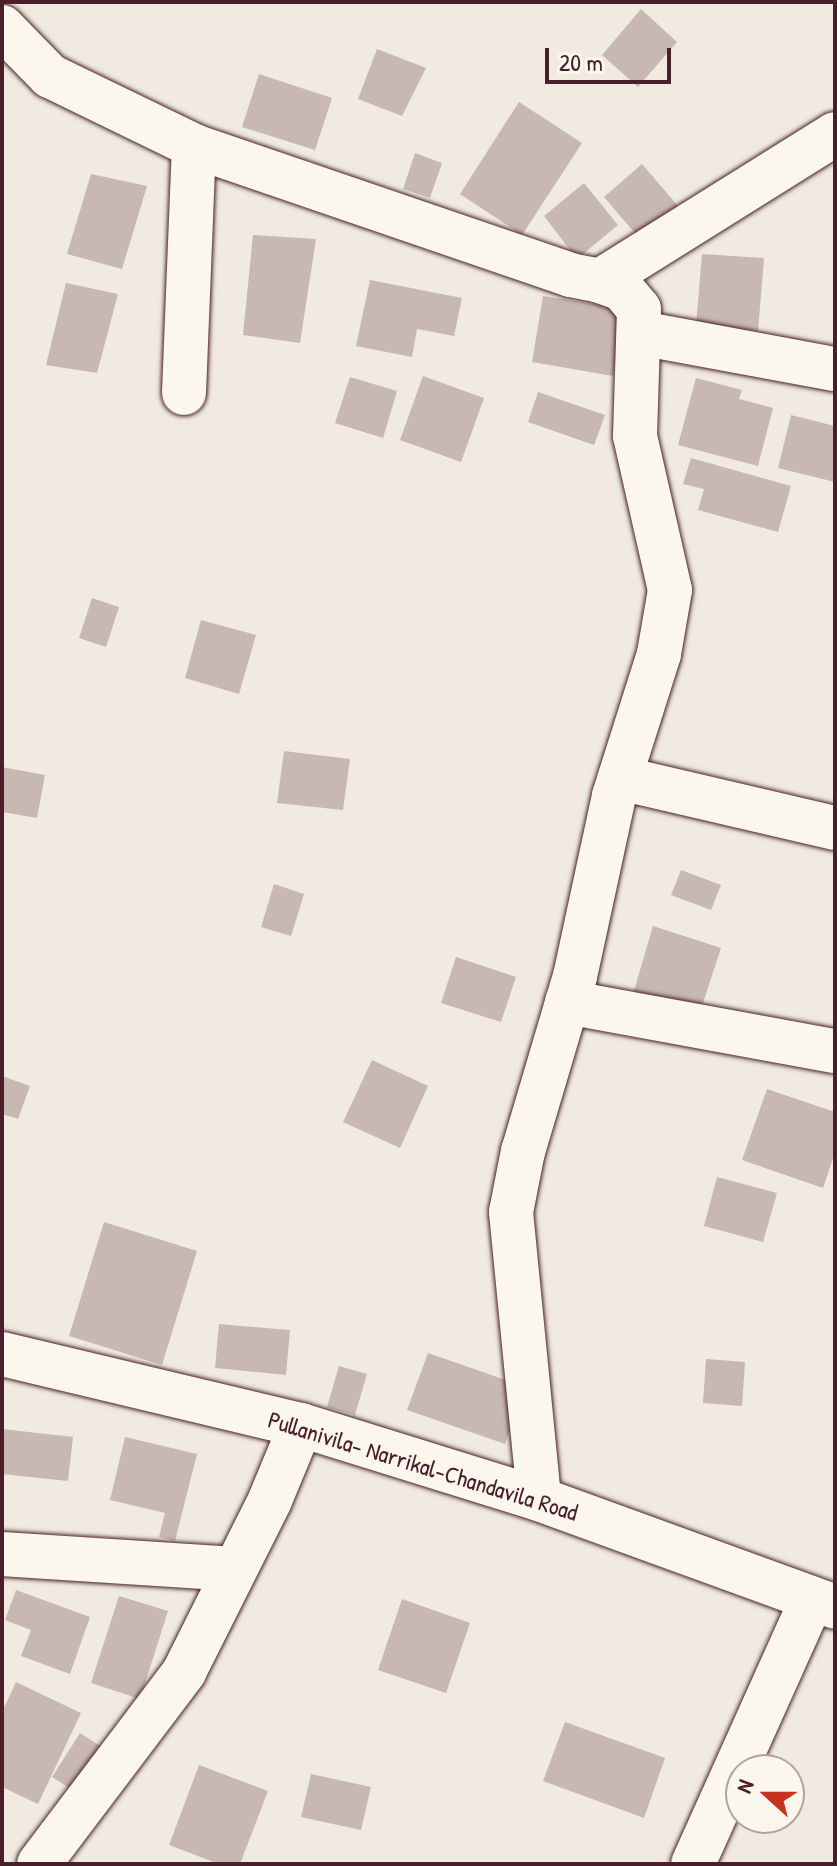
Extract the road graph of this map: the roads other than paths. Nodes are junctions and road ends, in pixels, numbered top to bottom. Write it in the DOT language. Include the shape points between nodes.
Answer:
graph roads {
  1 [pos="2,27"];
  2 [pos="835,134"];
  3 [pos="194,146"];
  4 [pos="600,281"];
  5 [pos="640,333"];
  6 [pos="835,369"];
  7 [pos="184,393"];
  8 [pos="620,778"];
  9 [pos="835,828"];
  10 [pos="567,1002"];
  11 [pos="835,1051"];
  12 [pos="2,1354"];
  13 [pos="301,1425"];
  14 [pos="539,1499"];
  15 [pos="2,1554"];
  16 [pos="233,1569"];
  17 [pos="823,1604"];
  18 [pos="39,1864"];
  19 [pos="693,1864"];
  1 -- 3 [label="street" via="50,76"];
  2 -- 4 [label="street"];
  3 -- 4 [label="street"];
  3 -- 7 [label="street"];
  4 -- 5 [label="street" via="622,289 639,309"];
  5 -- 6 [label="street"];
  5 -- 8 [label="street" via="635,436 670,590 659,654"];
  8 -- 9 [label="street"];
  8 -- 10 [label="street"];
  10 -- 11 [label="street"];
  10 -- 14 [label="street" via="511,1212"];
  12 -- 13 [label="street, Pullanivila- Narrikal-Chandavila Road"];
  13 -- 14 [label="street, Pullanivila- Narrikal-Chandavila Road"];
  13 -- 16 [label="street"];
  14 -- 17 [label="street, Pullanivila- Narrikal-Chandavila Road"];
  15 -- 16 [label="street"];
  16 -- 18 [label="street" via="184,1672"];
  17 -- 19 [label="street"];
}
